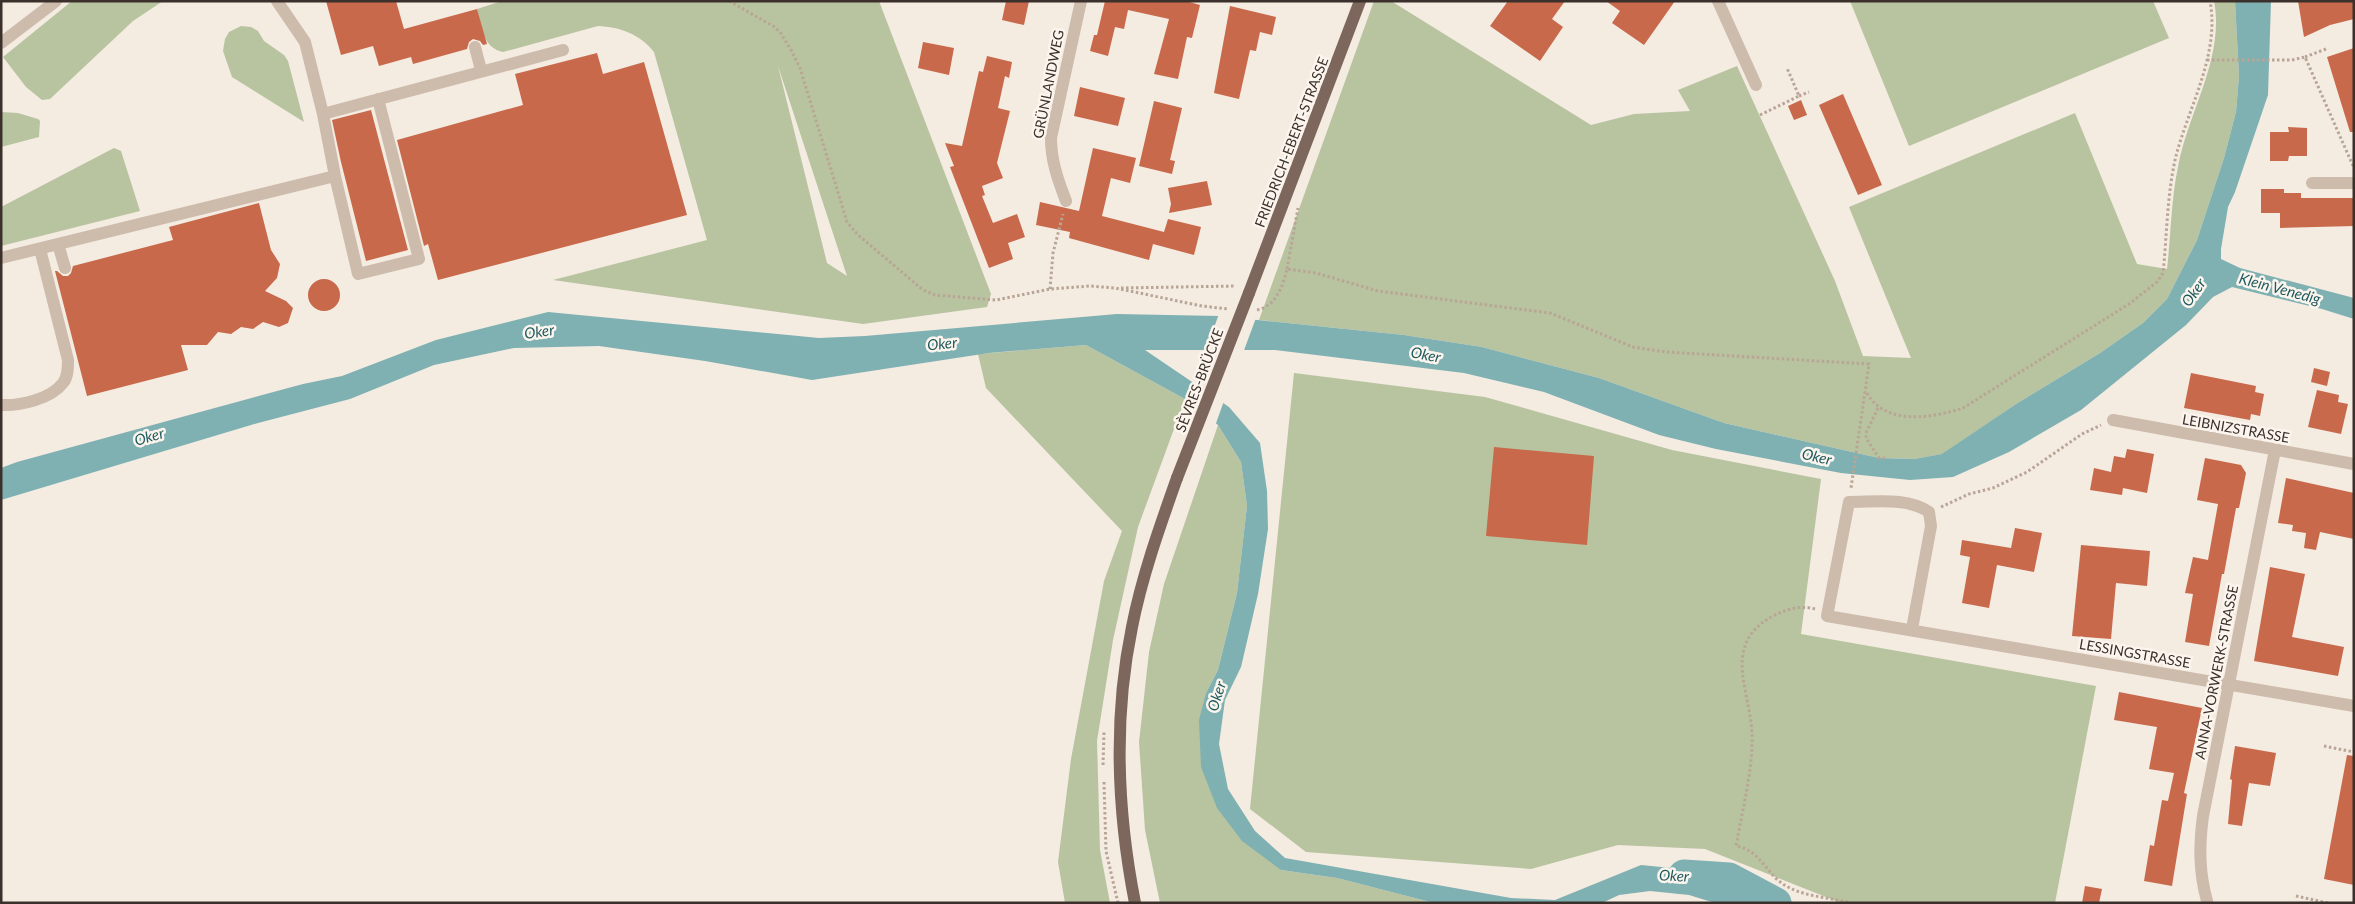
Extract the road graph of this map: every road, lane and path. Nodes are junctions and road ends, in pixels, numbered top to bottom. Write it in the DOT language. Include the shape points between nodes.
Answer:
graph roads {
  1 [pos="56,1"];
  2 [pos="277,1"];
  3 [pos="1081,1"];
  4 [pos="1360,1"];
  5 [pos="1718,1"];
  6 [pos="2210,1"];
  7 [pos="1,43"];
  8 [pos="474,47"];
  9 [pos="563,50"];
  10 [pos="2326,50"];
  11 [pos="2305,56"];
  12 [pos="2207,60"];
  13 [pos="1787,68"];
  14 [pos="482,70"];
  15 [pos="1756,85"];
  16 [pos="1809,92"];
  17 [pos="1799,96"];
  18 [pos="378,99"];
  19 [pos="323,114"];
  20 [pos="1760,115"];
  21 [pos="2354,168"];
  22 [pos="335,176"];
  23 [pos="2312,183"];
  24 [pos="2354,183"];
  25 [pos="1287,195"];
  26 [pos="1066,201"];
  27 [pos="58,244"];
  28 [pos="40,249"];
  29 [pos="1,258"];
  30 [pos="65,268"];
  31 [pos="1287,269"];
  32 [pos="1236,286"];
  33 [pos="1115,288"];
  34 [pos="1050,289"];
  35 [pos="1248,293"];
  36 [pos="1,405"];
  37 [pos="1878,408"];
  38 [pos="2113,420"];
  39 [pos="2275,450"];
  40 [pos="1886,458"];
  41 [pos="2354,464"];
  42 [pos="1850,496"];
  43 [pos="1929,512"];
  44 [pos="1827,616"];
  45 [pos="1912,629"];
  46 [pos="2229,685"];
  47 [pos="2354,706"];
  48 [pos="2324,746"];
  49 [pos="2354,752"];
  50 [pos="2296,896"];
  51 [pos="2207,901"];
  52 [pos="1135,903"];
  53 [pos="1851,903"];
  54 [pos="2328,903"];
  1 -- 7 [label="street"];
  2 -- 19 [label="street" via="305,42"];
  3 -- 26 [label="street, GRÜNLANDWEG" via="1051,138 1051,154"];
  4 -- 25 [label="main road, FRIEDRICH-EBERT-STRASSE"];
  5 -- 15 [label="street"];
  6 -- 12 [label="path" via="2213,18"];
  8 -- 14 [label="street"];
  9 -- 14 [label="street"];
  10 -- 11 [label="path"];
  11 -- 12 [label="path" via="2292,60"];
  11 -- 21 [label="path"];
  12 -- 37 [label="path" via="2176,155 2163,273 2157,282 2129,304 1963,408 1922,416 1896,415"];
  13 -- 17 [label="path"];
  14 -- 18 [label="street"];
  16 -- 17 [label="path"];
  17 -- 20 [label="path"];
  18 -- 19 [label="street"];
  18 -- 22 [label="street" via="419,259 358,274"];
  19 -- 22 [label="street"];
  22 -- 27 [label="street"];
  23 -- 24 [label="street"];
  25 -- 31 [label="path" via="1299,205"];
  25 -- 35 [label="main road, FRIEDRICH-EBERT-STRASSE"];
  26 -- 34 [label="path" via="1053,253"];
  27 -- 28 [label="street"];
  27 -- 30 [label="street"];
  28 -- 29 [label="street"];
  28 -- 36 [label="street" via="68,371 64,382 53,393"];
  32 -- 33 [label="path"];
  35 -- 52 [label="main road, SÈVRES-BRÜCKE, bridge" via="1177,478 1132,627 1124,678 1118,772"];
  37 -- 40 [label="path" via="1866,438 1879,458"];
  37 -- 42 [label="path" via="1866,392"];
  38 -- 39 [label="street, LEIBNIZSTRASSE"];
  38 -- 43 [label="path" via="2082,434 2028,472"];
  39 -- 41 [label="street, LEIBNIZSTRASSE"];
  39 -- 46 [label="street, ANNA-VORWERK-STRASSE"];
  43 -- 44 [label="street" via="1908,503 1849,502"];
  43 -- 45 [label="street" via="1931,526"];
  44 -- 45 [label="street, LESSINGSTRASSE"];
  44 -- 53 [label="path" via="1801,606 1784,611 1760,622 1747,640 1741,662 1752,742 1750,772 1736,846 1754,852 1783,884 1794,890"];
  45 -- 46 [label="street, LESSINGSTRASSE"];
  46 -- 47 [label="street, LESSINGSTRASSE"];
  46 -- 51 [label="street, ANNA-VORWERK-STRASSE" via="2199,845 2200,876"];
  48 -- 49 [label="path"];
  50 -- 54 [label="path"];
}
